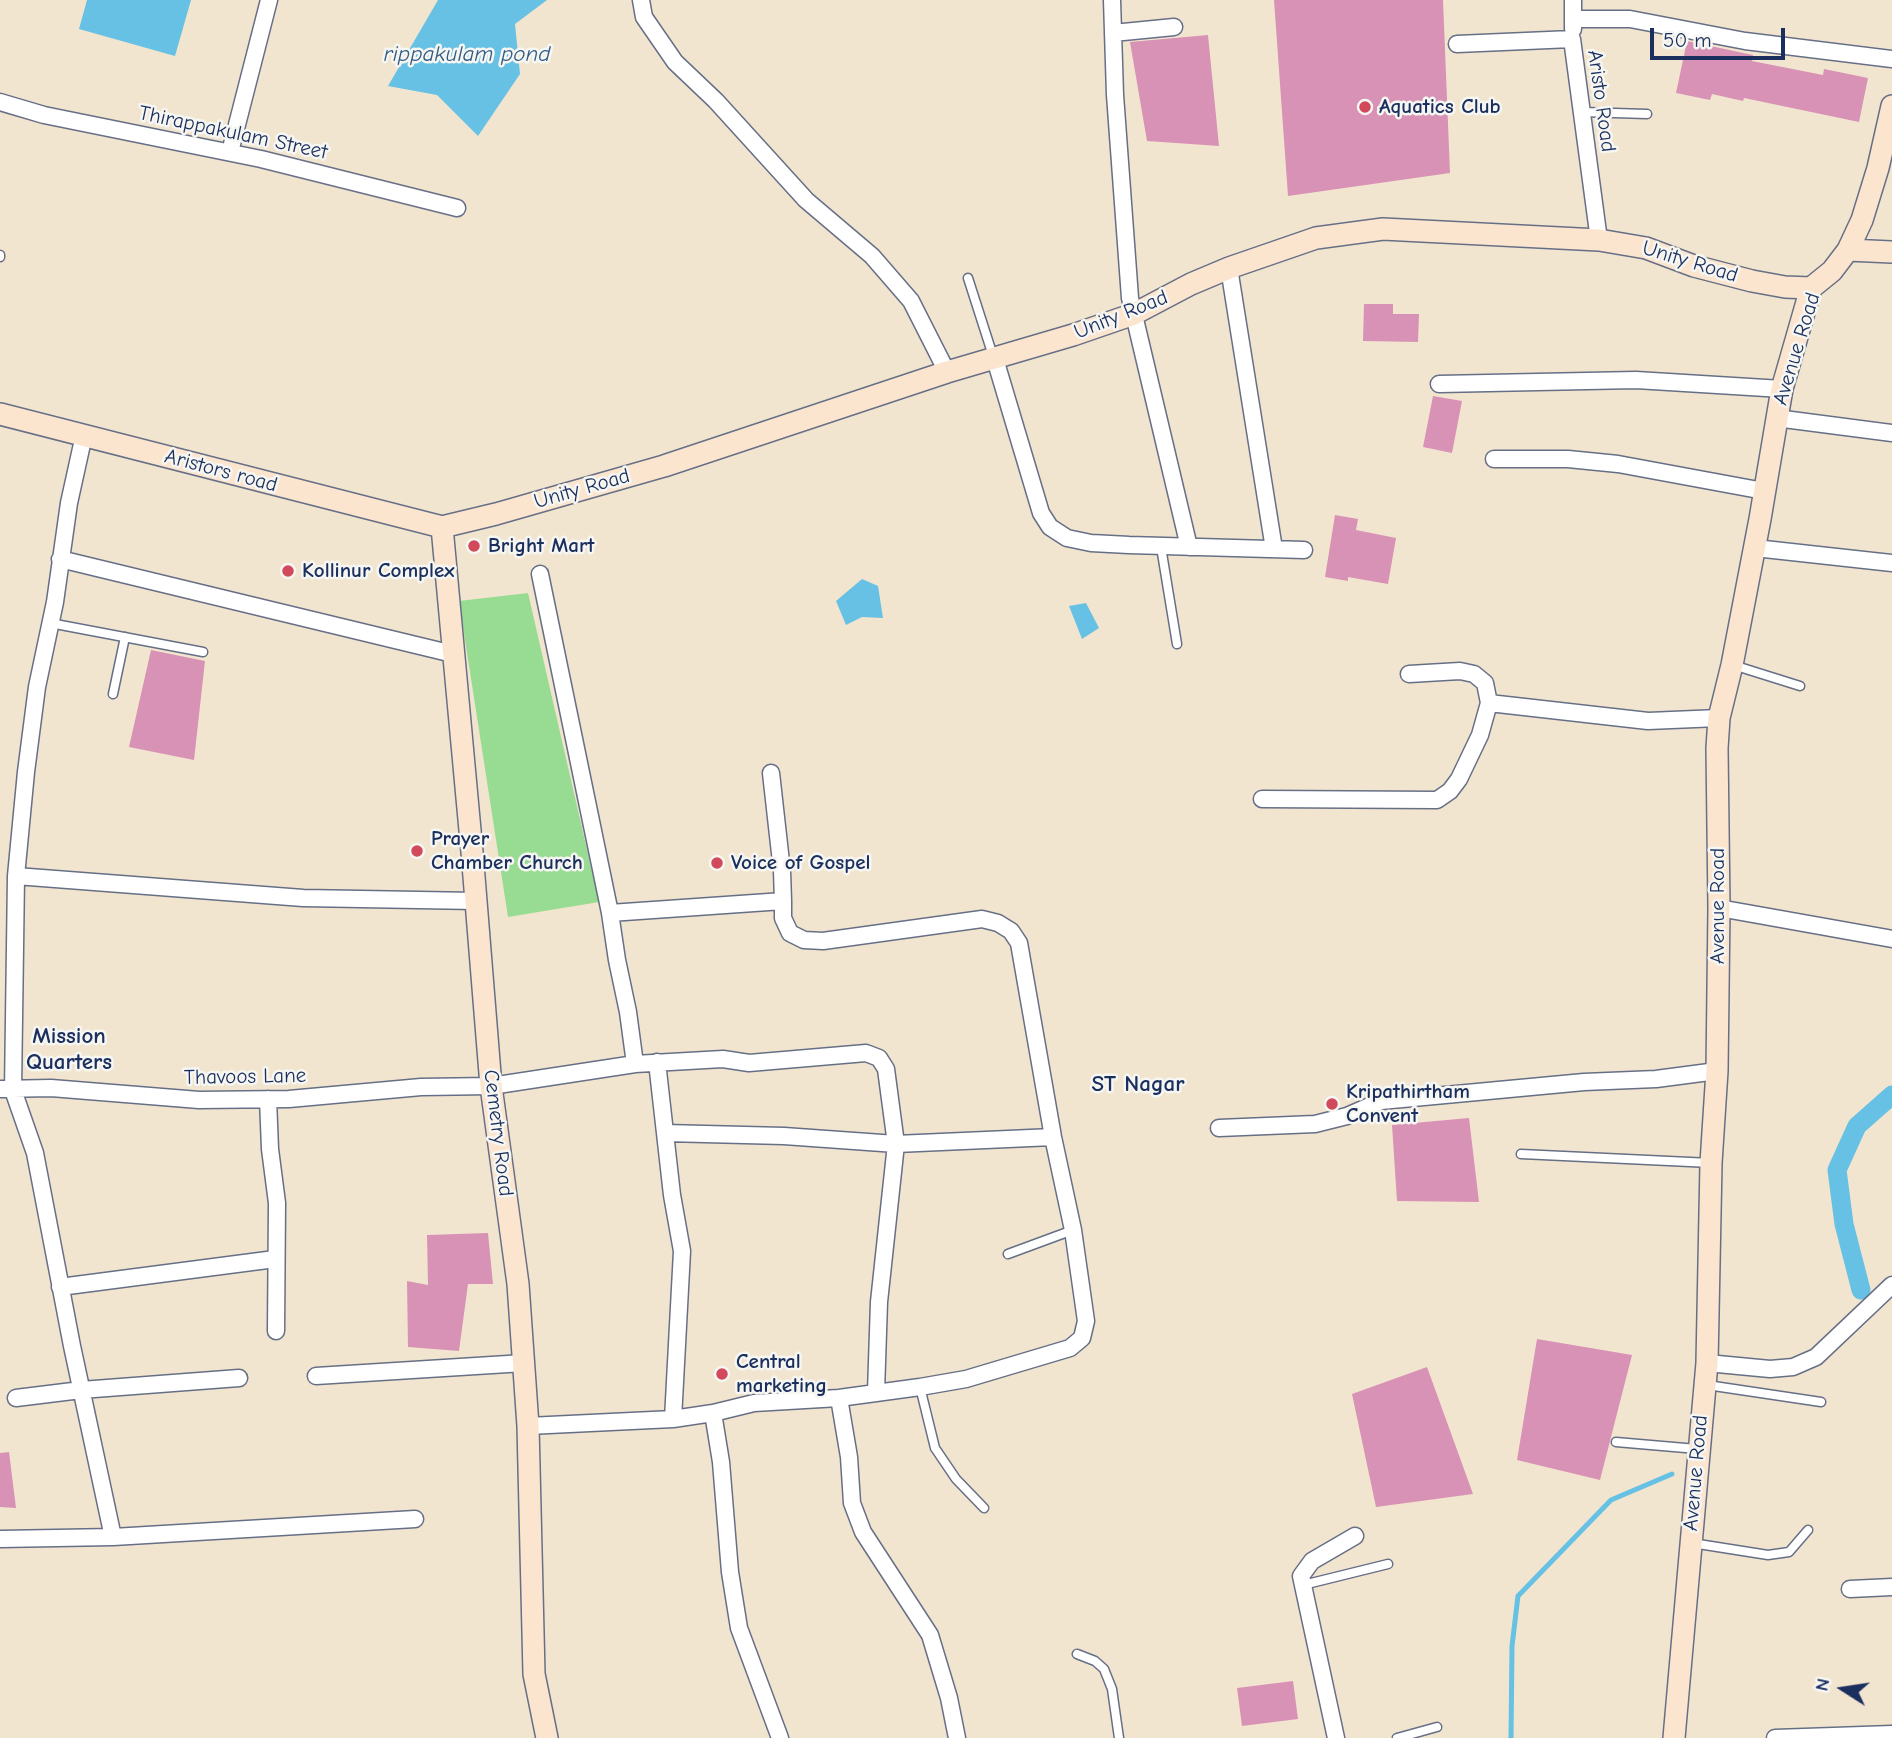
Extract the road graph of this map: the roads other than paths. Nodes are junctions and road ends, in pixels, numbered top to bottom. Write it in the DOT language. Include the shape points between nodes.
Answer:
graph roads {
  1 [pos="269,0"];
  2 [pos="641,0"];
  3 [pos="1112,0"];
  4 [pos="1573,0"];
  5 [pos="1573,19"];
  6 [pos="1174,27"];
  7 [pos="1113,33"];
  8 [pos="1572,39"];
  9 [pos="1457,44"];
  10 [pos="1892,59"];
  11 [pos="0,102"];
  12 [pos="1892,106"];
  13 [pos="1581,112"];
  14 [pos="1647,114"];
  15 [pos="230,152"];
  16 [pos="457,208"];
  17 [pos="1599,240"];
  18 [pos="1848,250"];
  19 [pos="1892,253"];
  20 [pos="1229,268"];
  21 [pos="968,278"];
  22 [pos="1811,288"];
  23 [pos="1134,314"];
  24 [pos="995,359"];
  25 [pos="947,372"];
  26 [pos="1439,384"];
  27 [pos="1782,389"];
  28 [pos="0,414"];
  29 [pos="1776,418"];
  30 [pos="1892,433"];
  31 [pos="85,435"];
  32 [pos="1494,459"];
  33 [pos="1764,491"];
  34 [pos="442,527"];
  35 [pos="1161,547"];
  36 [pos="1189,547"];
  37 [pos="1755,548"];
  38 [pos="1275,549"];
  39 [pos="1304,550"];
  40 [pos="60,559"];
  41 [pos="1892,563"];
  42 [pos="540,574"];
  43 [pos="50,623"];
  44 [pos="125,637"];
  45 [pos="1177,644"];
  46 [pos="202,652"];
  47 [pos="453,654"];
  48 [pos="1732,665"];
  49 [pos="1409,674"];
  50 [pos="1800,686"];
  51 [pos="113,694"];
  52 [pos="1489,704"];
  53 [pos="1719,718"];
  54 [pos="771,772"];
  55 [pos="1262,799"];
  56 [pos="16,876"];
  57 [pos="476,901"];
  58 [pos="783,901"];
  59 [pos="1719,908"];
  60 [pos="610,913"];
  61 [pos="1892,939"];
  62 [pos="657,1062"];
  63 [pos="635,1064"];
  64 [pos="1717,1071"];
  65 [pos="491,1086"];
  66 [pos="7,1089"];
  67 [pos="268,1100"];
  68 [pos="1219,1128"];
  69 [pos="666,1133"];
  70 [pos="1053,1137"];
  71 [pos="896,1144"];
  72 [pos="1521,1154"];
  73 [pos="1711,1163"];
  74 [pos="1073,1230"];
  75 [pos="1008,1254"];
  76 [pos="275,1259"];
  77 [pos="1892,1285"];
  78 [pos="60,1287"];
  79 [pos="276,1331"];
  80 [pos="524,1363"];
  81 [pos="1707,1363"];
  82 [pos="316,1376"];
  83 [pos="240,1378"];
  84 [pos="1704,1385"];
  85 [pos="920,1387"];
  86 [pos="81,1390"];
  87 [pos="876,1392"];
  88 [pos="16,1398"];
  89 [pos="839,1398"];
  90 [pos="1821,1402"];
  91 [pos="713,1413"];
  92 [pos="673,1419"];
  93 [pos="528,1426"];
  94 [pos="1616,1442"];
  95 [pos="1698,1449"];
  96 [pos="984,1508"];
  97 [pos="415,1519"];
  98 [pos="1808,1530"];
  99 [pos="1355,1536"];
  100 [pos="113,1537"];
  101 [pos="0,1539"];
  102 [pos="1690,1543"];
  103 [pos="1388,1564"];
  104 [pos="1302,1585"];
  105 [pos="1892,1587"];
  106 [pos="1850,1589"];
  107 [pos="1077,1654"];
  108 [pos="1437,1727"];
  109 [pos="1892,1734"];
  110 [pos="547,1738"];
  111 [pos="780,1738"];
  112 [pos="957,1738"];
  113 [pos="1119,1738"];
  114 [pos="1336,1738"];
  115 [pos="1397,1738"];
  116 [pos="1674,1738"];
  117 [pos="1775,1738"];
  1 -- 15 [label="street"];
  2 -- 25 [label="street" via="644,17 675,62 806,200 872,256 911,301"];
  3 -- 7 [label="street"];
  4 -- 5 [label="street"];
  5 -- 8 [label="street"];
  5 -- 10 [label="street" via="1630,19 1745,41"];
  6 -- 7 [label="street"];
  7 -- 23 [label="street" via="1122,206"];
  8 -- 9 [label="street, Aristo Road"];
  8 -- 13 [label="street, Aristo Road"];
  11 -- 15 [label="street, Thirappakulam Street"];
  12 -- 18 [label="street, Avenue Road" via="1878,168"];
  13 -- 14 [label="lane"];
  13 -- 17 [label="street, Aristo Road"];
  15 -- 16 [label="street, Thirappakulam Street"];
  17 -- 20 [label="street, Unity Road" via="1383,229 1316,238"];
  17 -- 22 [label="street, Unity Road" via="1646,248 1752,281"];
  18 -- 19 [label="street"];
  18 -- 22 [label="street, Avenue Road"];
  20 -- 23 [label="street, Unity Road"];
  20 -- 38 [label="street"];
  21 -- 24 [label="lane"];
  22 -- 27 [label="street, Avenue Road"];
  23 -- 24 [label="street, Unity Road"];
  23 -- 36 [label="street"];
  24 -- 25 [label="street, Unity Road"];
  24 -- 35 [label="street" via="1041,513 1050,527 1067,538 1091,543"];
  25 -- 34 [label="street, Unity Road" via="664,466"];
  26 -- 27 [label="street" via="1636,380"];
  27 -- 29 [label="street, Avenue Road"];
  28 -- 31 [label="street, Aristors road"];
  29 -- 30 [label="street"];
  29 -- 33 [label="street, Avenue Road"];
  31 -- 34 [label="street, Aristors road"];
  31 -- 40 [label="street"];
  32 -- 33 [label="street" via="1618,464"];
  33 -- 37 [label="street, Avenue Road"];
  34 -- 47 [label="street, Cemetry Road"];
  35 -- 36 [label="street"];
  35 -- 45 [label="lane"];
  36 -- 38 [label="street"];
  37 -- 41 [label="street"];
  37 -- 48 [label="street, Avenue Road"];
  38 -- 39 [label="street"];
  40 -- 43 [label="street"];
  40 -- 47 [label="street"];
  42 -- 60 [label="street"];
  43 -- 44 [label="lane"];
  43 -- 56 [label="street" via="37,687"];
  44 -- 46 [label="lane"];
  44 -- 51 [label="lane"];
  47 -- 57 [label="street, Cemetry Road"];
  48 -- 50 [label="lane"];
  48 -- 53 [label="street, Avenue Road"];
  49 -- 52 [label="street" via="1474,674 1485,683"];
  52 -- 53 [label="street" via="1648,721"];
  52 -- 55 [label="street" via="1459,779 1437,800"];
  53 -- 59 [label="street, Avenue Road"];
  54 -- 58 [label="street"];
  56 -- 57 [label="street" via="303,898"];
  56 -- 66 [label="street"];
  57 -- 65 [label="street, Cemetry Road"];
  58 -- 60 [label="street"];
  58 -- 70 [label="street" via="783,918 790,933 804,940 982,919 1011,931 1019,943"];
  59 -- 61 [label="street"];
  59 -- 64 [label="street, Avenue Road"];
  60 -- 63 [label="street"];
  62 -- 63 [label="street, Thavoos Lane"];
  62 -- 69 [label="street"];
  62 -- 71 [label="street, Thavoos Lane" via="723,1059 749,1063 866,1053 879,1058 886,1069"];
  63 -- 65 [label="street, Thavoos Lane"];
  64 -- 68 [label="street" via="1381,1101 1315,1124"];
  64 -- 73 [label="street, Avenue Road"];
  65 -- 67 [label="street, Thavoos Lane"];
  65 -- 80 [label="street, Cemetry Road"];
  66 -- 67 [label="street, Thavoos Lane"];
  66 -- 78 [label="street" via="36,1153"];
  67 -- 76 [label="street"];
  69 -- 71 [label="street"];
  69 -- 92 [label="street" via="682,1251"];
  70 -- 71 [label="street"];
  70 -- 74 [label="street"];
  71 -- 87 [label="street, Thavoos Lane" via="879,1302"];
  72 -- 73 [label="lane"];
  73 -- 81 [label="street, Avenue Road"];
  74 -- 75 [label="lane"];
  74 -- 85 [label="street" via="1086,1321 1082,1338 1070,1349 966,1379"];
  76 -- 78 [label="street"];
  76 -- 79 [label="street"];
  77 -- 81 [label="street" via="1816,1357 1793,1367"];
  78 -- 86 [label="street"];
  80 -- 82 [label="street"];
  80 -- 93 [label="street, Cemetry Road"];
  81 -- 84 [label="street, Avenue Road"];
  83 -- 86 [label="street"];
  84 -- 90 [label="lane"];
  84 -- 95 [label="street, Avenue Road"];
  85 -- 87 [label="street"];
  85 -- 96 [label="lane" via="935,1448"];
  86 -- 88 [label="street"];
  86 -- 100 [label="street"];
  87 -- 89 [label="street"];
  89 -- 91 [label="street" via="754,1403"];
  89 -- 112 [label="street" via="852,1503 863,1532 930,1635"];
  91 -- 92 [label="street"];
  91 -- 111 [label="street" via="739,1628"];
  92 -- 93 [label="street"];
  93 -- 110 [label="street, Cemetry Road" via="534,1674"];
  94 -- 95 [label="lane"];
  95 -- 102 [label="street, Avenue Road"];
  97 -- 100 [label="street"];
  98 -- 102 [label="lane" via="1789,1552 1768,1555"];
  99 -- 104 [label="street" via="1312,1561 1301,1576"];
  100 -- 101 [label="street"];
  102 -- 116 [label="street, Avenue Road"];
  103 -- 104 [label="lane"];
  104 -- 114 [label="street"];
  105 -- 106 [label="street"];
  107 -- 113 [label="lane" via="1104,1669 1112,1689"];
  108 -- 115 [label="lane"];
  109 -- 117 [label="street"];
}
